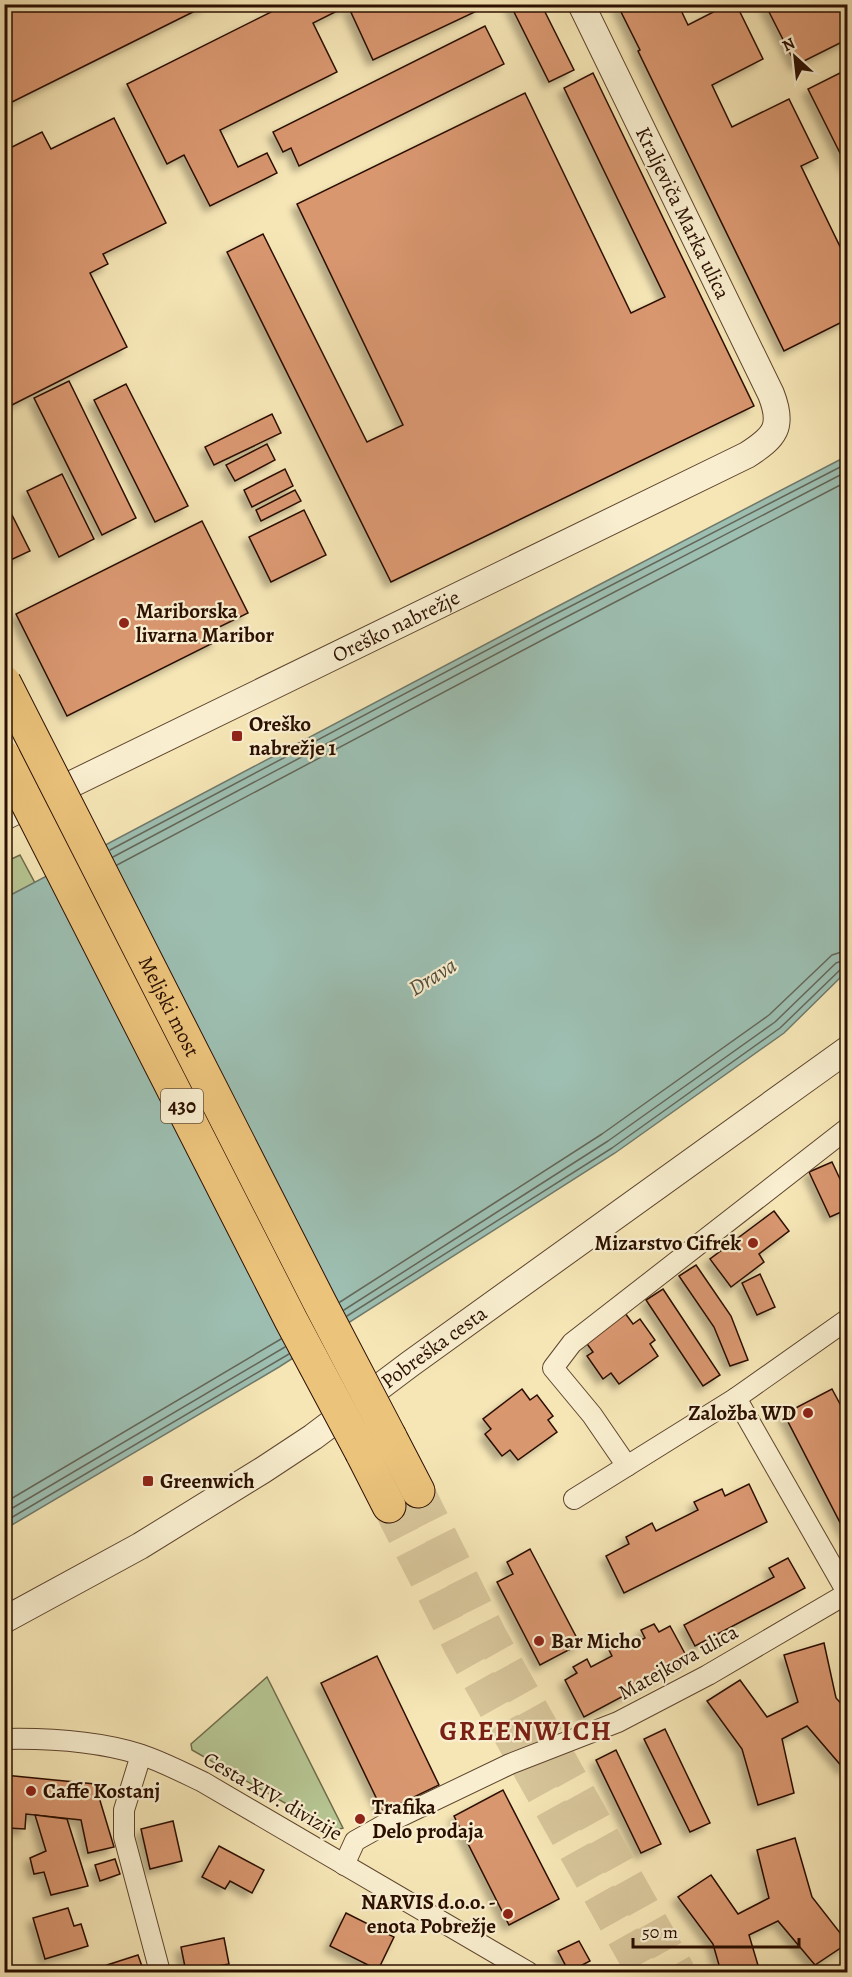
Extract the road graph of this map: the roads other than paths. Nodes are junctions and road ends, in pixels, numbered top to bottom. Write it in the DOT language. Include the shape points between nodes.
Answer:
graph roads {
  1 [pos="581,4"];
  2 [pos="777,424"];
  3 [pos="4,682"];
  4 [pos="4,757"];
  5 [pos="45,797"];
  6 [pos="4,817"];
  7 [pos="848,1049"];
  8 [pos="848,1128"];
  9 [pos="848,1319"];
  10 [pos="736,1398"];
  11 [pos="357,1404"];
  12 [pos="627,1466"];
  13 [pos="418,1491"];
  14 [pos="574,1499"];
  15 [pos="389,1506"];
  16 [pos="847,1594"];
  17 [pos="4,1620"];
  18 [pos="4,1739"];
  19 [pos="141,1755"];
  20 [pos="344,1865"];
  21 [pos="160,1972"];
  22 [pos="528,1972"];
  1 -- 2 [label="street, Kraljeviča Marka ulica" via="771,394 778,411"];
  2 -- 5 [label="street, Oreško nabrežje" via="772,436 747,455"];
  3 -- 13 [label="highway, Meljski most / 430, bridge"];
  4 -- 15 [label="highway, Meljski most / 430, bridge"];
  5 -- 6 [label="street, Oreško nabrežje"];
  5 -- 11 [label="street, Meljski most"];
  7 -- 11 [label="street, Pobreška cesta"];
  8 -- 12 [label="street" via="572,1343 553,1368"];
  9 -- 10 [label="street"];
  10 -- 12 [label="street"];
  10 -- 16 [label="street"];
  11 -- 17 [label="street, Pobreška cesta" via="263,1470 150,1540"];
  12 -- 14 [label="street"];
  16 -- 20 [label="street, Matejkova ulica" via="618,1722 510,1764 388,1822 355,1841"];
  18 -- 19 [label="street, Cesta XIV. divizije" via="40,1738 113,1747"];
  19 -- 20 [label="street, Cesta XIV. divizije" via="203,1782"];
  19 -- 21 [label="street" via="123,1810 123,1837"];
  20 -- 22 [label="street, Cesta XIV. divizije"];
}
